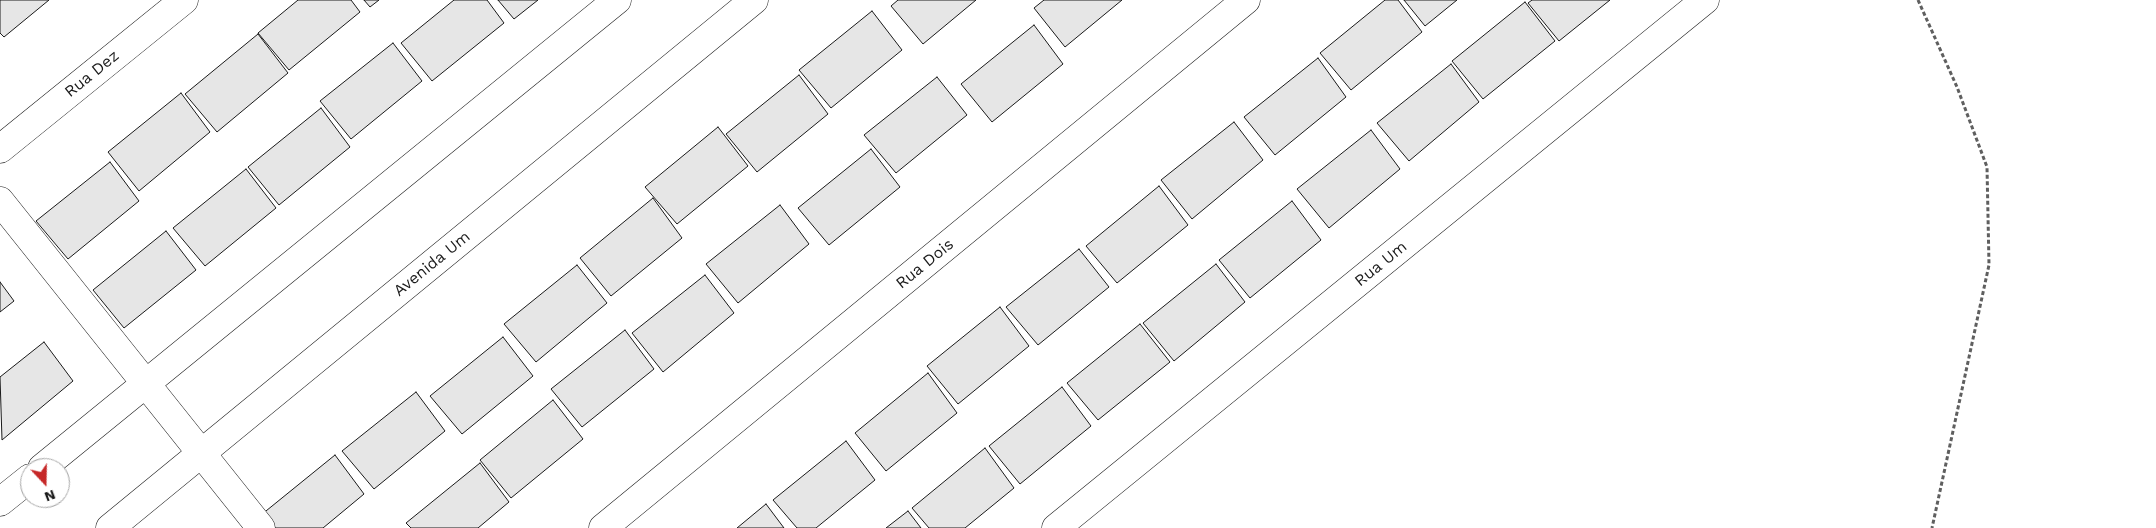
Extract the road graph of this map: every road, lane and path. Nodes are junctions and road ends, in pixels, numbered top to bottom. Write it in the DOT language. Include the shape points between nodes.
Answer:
graph roads {
  1 [pos="184,0"];
  2 [pos="617,0"];
  3 [pos="754,0"];
  4 [pos="1246,0"];
  5 [pos="1705,0"];
  6 [pos="1918,0"];
  7 [pos="0,149"];
  8 [pos="0,201"];
  9 [pos="145,382"];
  10 [pos="200,453"];
  11 [pos="54,458"];
  12 [pos="20,486"];
  13 [pos="0,502"];
  14 [pos="110,528"];
  15 [pos="261,528"];
  16 [pos="603,528"];
  17 [pos="1056,528"];
  18 [pos="1932,528"];
  1 -- 7 [label="street, Rua Dez"];
  2 -- 9 [label="street"];
  3 -- 10 [label="street, Avenida Um"];
  4 -- 16 [label="street, Rua Dois"];
  5 -- 17 [label="street, Rua Um"];
  6 -- 18 [label="path" via="1957,87 1987,167 1989,265"];
  8 -- 9 [label="street"];
  9 -- 10 [label="street"];
  9 -- 11 [label="street"];
  10 -- 14 [label="street, Avenida Um"];
  10 -- 15 [label="street"];
  12 -- 13 [label="street"];
}
